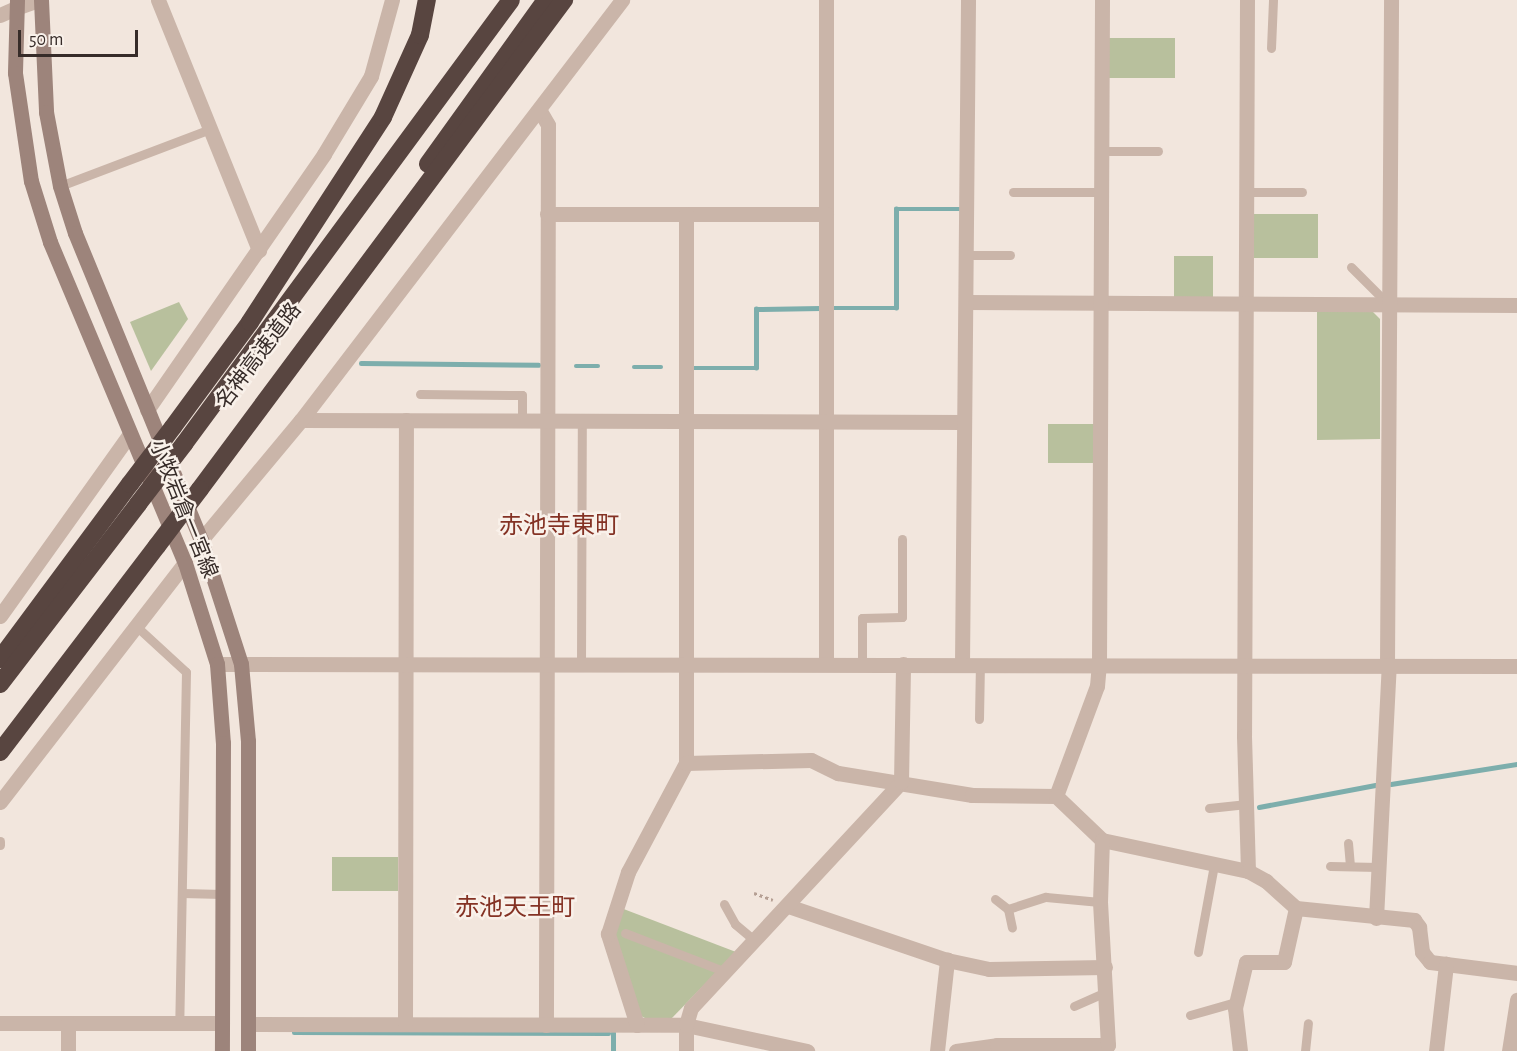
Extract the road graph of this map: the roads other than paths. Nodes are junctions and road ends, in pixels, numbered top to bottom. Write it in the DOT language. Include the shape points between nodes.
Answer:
graph roads {
  1 [pos="39,0"];
  2 [pos="158,0"];
  3 [pos="392,0"];
  4 [pos="427,0"];
  5 [pos="511,0"];
  6 [pos="546,0"];
  7 [pos="564,0"];
  8 [pos="622,0"];
  9 [pos="826,0"];
  10 [pos="968,0"];
  11 [pos="1102,0"];
  12 [pos="1247,0"];
  13 [pos="1273,0"];
  14 [pos="1391,0"];
  15 [pos="17,4"];
  16 [pos="0,15"];
  17 [pos="1271,48"];
  18 [pos="540,111"];
  19 [pos="210,129"];
  20 [pos="1102,151"];
  21 [pos="1158,151"];
  22 [pos="60,186"];
  23 [pos="1013,192"];
  24 [pos="1101,192"];
  25 [pos="1246,192"];
  26 [pos="1302,192"];
  27 [pos="547,214"];
  28 [pos="686,214"];
  29 [pos="826,214"];
  30 [pos="259,250"];
  31 [pos="966,255"];
  32 [pos="1010,255"];
  33 [pos="1351,267"];
  34 [pos="966,302"];
  35 [pos="1101,303"];
  36 [pos="1246,304"];
  37 [pos="1389,305"];
  38 [pos="1517,305"];
  39 [pos="420,394"];
  40 [pos="147,410"];
  41 [pos="301,420"];
  42 [pos="406,420"];
  43 [pos="522,420"];
  44 [pos="546,421"];
  45 [pos="582,421"];
  46 [pos="686,421"];
  47 [pos="826,421"];
  48 [pos="964,422"];
  49 [pos="130,434"];
  50 [pos="198,483"];
  51 [pos="902,539"];
  52 [pos="155,540"];
  53 [pos="201,540"];
  54 [pos="185,563"];
  55 [pos="1,610"];
  56 [pos="136,626"];
  57 [pos="0,659"];
  58 [pos="544,663"];
  59 [pos="581,663"];
  60 [pos="686,663"];
  61 [pos="217,664"];
  62 [pos="241,664"];
  63 [pos="404,664"];
  64 [pos="826,664"];
  65 [pos="862,664"];
  66 [pos="903,664"];
  67 [pos="962,664"];
  68 [pos="980,664"];
  69 [pos="1099,664"];
  70 [pos="1388,664"];
  71 [pos="1245,665"];
  72 [pos="1517,666"];
  73 [pos="0,684"];
  74 [pos="979,719"];
  75 [pos="0,734"];
  76 [pos="0,752"];
  77 [pos="686,763"];
  78 [pos="901,783"];
  79 [pos="1056,796"];
  80 [pos="0,802"];
  81 [pos="1247,804"];
  82 [pos="1209,808"];
  83 [pos="1102,840"];
  84 [pos="1348,843"];
  85 [pos="1214,865"];
  86 [pos="1330,866"];
  87 [pos="1350,866"];
  88 [pos="1378,867"];
  89 [pos="1248,871"];
  90 [pos="182,893"];
  91 [pos="222,894"];
  92 [pos="995,899"];
  93 [pos="1100,902"];
  94 [pos="724,904"];
  95 [pos="788,906"];
  96 [pos="1296,908"];
  97 [pos="1008,909"];
  98 [pos="1376,918"];
  99 [pos="1012,927"];
  100 [pos="625,933"];
  101 [pos="755,941"];
  102 [pos="1198,952"];
  103 [pos="947,960"];
  104 [pos="1446,964"];
  105 [pos="1105,967"];
  106 [pos="726,972"];
  107 [pos="1517,973"];
  108 [pos="1106,992"];
  109 [pos="1517,1000"];
  110 [pos="1236,1002"];
  111 [pos="1074,1006"];
  112 [pos="1190,1015"];
  113 [pos="0,1023"];
  114 [pos="68,1023"];
  115 [pos="179,1023"];
  116 [pos="222,1023"];
  117 [pos="1308,1023"];
  118 [pos="248,1024"];
  119 [pos="405,1024"];
  120 [pos="546,1025"];
  121 [pos="637,1025"];
  122 [pos="686,1025"];
  123 [pos="1108,1048"];
  124 [pos="68,1051"];
  125 [pos="222,1051"];
  126 [pos="248,1051"];
  127 [pos="686,1051"];
  128 [pos="807,1051"];
  129 [pos="937,1051"];
  130 [pos="956,1051"];
  131 [pos="1240,1051"];
  132 [pos="1305,1051"];
  133 [pos="1436,1051"];
  134 [pos="1509,1051"];
  1 -- 15 [label="street"];
  1 -- 22 [label="main road, 小牧岩倉一宮線" via="46,112"];
  2 -- 19 [label="street"];
  3 -- 30 [label="street" via="372,76"];
  4 -- 57 [label="highway, bridge" via="405,75 366,147 250,322"];
  5 -- 73 [label="highway, 名神高速道路, bridge" via="184,444"];
  6 -- 50 [label="highway, 名神高速道路"];
  7 -- 50 [label="highway"];
  8 -- 18 [label="street"];
  9 -- 29 [label="street"];
  10 -- 31 [label="street"];
  11 -- 20 [label="street"];
  12 -- 25 [label="street"];
  13 -- 17 [label="lane"];
  14 -- 37 [label="street"];
  15 -- 16 [label="street"];
  15 -- 49 [label="main road, 小牧岩倉一宮線" via="15,73 31,181 50,242"];
  18 -- 27 [label="street" via="548,125"];
  18 -- 41 [label="street"];
  19 -- 22 [label="lane"];
  19 -- 30 [label="street"];
  20 -- 21 [label="lane"];
  20 -- 24 [label="street"];
  22 -- 40 [label="main road, 小牧岩倉一宮線" via="75,233"];
  23 -- 24 [label="lane"];
  24 -- 35 [label="street"];
  25 -- 26 [label="lane"];
  25 -- 36 [label="street"];
  27 -- 28 [label="street"];
  27 -- 44 [label="street"];
  28 -- 29 [label="street"];
  28 -- 46 [label="street"];
  29 -- 47 [label="street"];
  30 -- 40 [label="street"];
  31 -- 32 [label="lane"];
  31 -- 34 [label="street"];
  33 -- 37 [label="lane"];
  34 -- 35 [label="street"];
  34 -- 48 [label="street"];
  35 -- 36 [label="street"];
  35 -- 69 [label="street"];
  36 -- 37 [label="street"];
  36 -- 71 [label="street"];
  37 -- 38 [label="street"];
  37 -- 70 [label="street"];
  39 -- 43 [label="lane" via="522,395"];
  40 -- 53 [label="main road, 小牧岩倉一宮線"];
  41 -- 42 [label="street"];
  41 -- 53 [label="street"];
  42 -- 43 [label="street"];
  42 -- 63 [label="street"];
  43 -- 44 [label="street"];
  44 -- 45 [label="street"];
  44 -- 58 [label="street"];
  45 -- 46 [label="street"];
  45 -- 59 [label="lane"];
  46 -- 47 [label="street"];
  46 -- 60 [label="street"];
  47 -- 48 [label="street"];
  47 -- 64 [label="street"];
  48 -- 67 [label="street"];
  49 -- 54 [label="main road, 小牧岩倉一宮線"];
  49 -- 55 [label="street"];
  50 -- 52 [label="highway, bridge"];
  51 -- 65 [label="lane" via="902,617 862,618"];
  52 -- 75 [label="highway"];
  52 -- 76 [label="highway"];
  53 -- 62 [label="main road, 小牧岩倉一宮線"];
  54 -- 56 [label="street"];
  54 -- 61 [label="main road, 小牧岩倉一宮線"];
  56 -- 80 [label="street"];
  56 -- 90 [label="lane" via="186,672"];
  58 -- 59 [label="street"];
  58 -- 63 [label="street"];
  58 -- 120 [label="street"];
  59 -- 60 [label="street"];
  60 -- 64 [label="street"];
  60 -- 77 [label="street"];
  61 -- 62 [label="street"];
  61 -- 91 [label="main road, 小牧岩倉一宮線" via="223,742"];
  62 -- 63 [label="street"];
  62 -- 118 [label="main road, 小牧岩倉一宮線" via="248,741"];
  63 -- 119 [label="street"];
  64 -- 65 [label="street"];
  65 -- 66 [label="street"];
  66 -- 67 [label="street"];
  66 -- 78 [label="street"];
  67 -- 68 [label="street"];
  68 -- 69 [label="street"];
  68 -- 74 [label="lane"];
  69 -- 71 [label="street"];
  69 -- 79 [label="street" via="1097,686"];
  70 -- 71 [label="street"];
  70 -- 72 [label="street"];
  70 -- 88 [label="street"];
  71 -- 81 [label="street"];
  77 -- 78 [label="street" via="811,760 838,773"];
  77 -- 121 [label="street" via="628,872 608,934"];
  78 -- 79 [label="street" via="972,795"];
  78 -- 95 [label="street"];
  79 -- 83 [label="street"];
  81 -- 82 [label="lane"];
  81 -- 89 [label="street"];
  83 -- 85 [label="street"];
  83 -- 93 [label="street"];
  84 -- 87 [label="lane"];
  85 -- 89 [label="street"];
  85 -- 102 [label="lane"];
  86 -- 87 [label="lane"];
  87 -- 88 [label="lane"];
  88 -- 98 [label="street"];
  89 -- 96 [label="street" via="1266,881"];
  90 -- 91 [label="lane"];
  90 -- 115 [label="lane"];
  91 -- 116 [label="main road, 小牧岩倉一宮線"];
  92 -- 97 [label="lane"];
  93 -- 97 [label="lane" via="1046,897"];
  93 -- 105 [label="street"];
  94 -- 101 [label="lane" via="735,924"];
  95 -- 101 [label="street"];
  95 -- 103 [label="street"];
  96 -- 98 [label="street"];
  96 -- 110 [label="street" via="1284,962 1246,962"];
  97 -- 99 [label="lane"];
  98 -- 104 [label="street" via="1414,920 1419,927 1422,952 1430,962"];
  100 -- 106 [label="lane"];
  101 -- 106 [label="street"];
  103 -- 105 [label="street" via="990,969"];
  103 -- 129 [label="street"];
  104 -- 107 [label="street"];
  104 -- 133 [label="street"];
  105 -- 108 [label="street"];
  106 -- 122 [label="street" via="692,1008"];
  108 -- 111 [label="lane"];
  108 -- 123 [label="street"];
  109 -- 134 [label="street"];
  110 -- 112 [label="lane"];
  110 -- 131 [label="street"];
  113 -- 114 [label="street"];
  114 -- 115 [label="street"];
  114 -- 124 [label="street"];
  115 -- 116 [label="street"];
  116 -- 125 [label="main road, 小牧岩倉一宮線"];
  117 -- 132 [label="lane"];
  118 -- 119 [label="street"];
  118 -- 126 [label="main road, 小牧岩倉一宮線"];
  119 -- 120 [label="street"];
  120 -- 121 [label="street"];
  121 -- 122 [label="street"];
  122 -- 127 [label="street"];
  122 -- 128 [label="street"];
  123 -- 130 [label="street" via="997,1045"];
}
